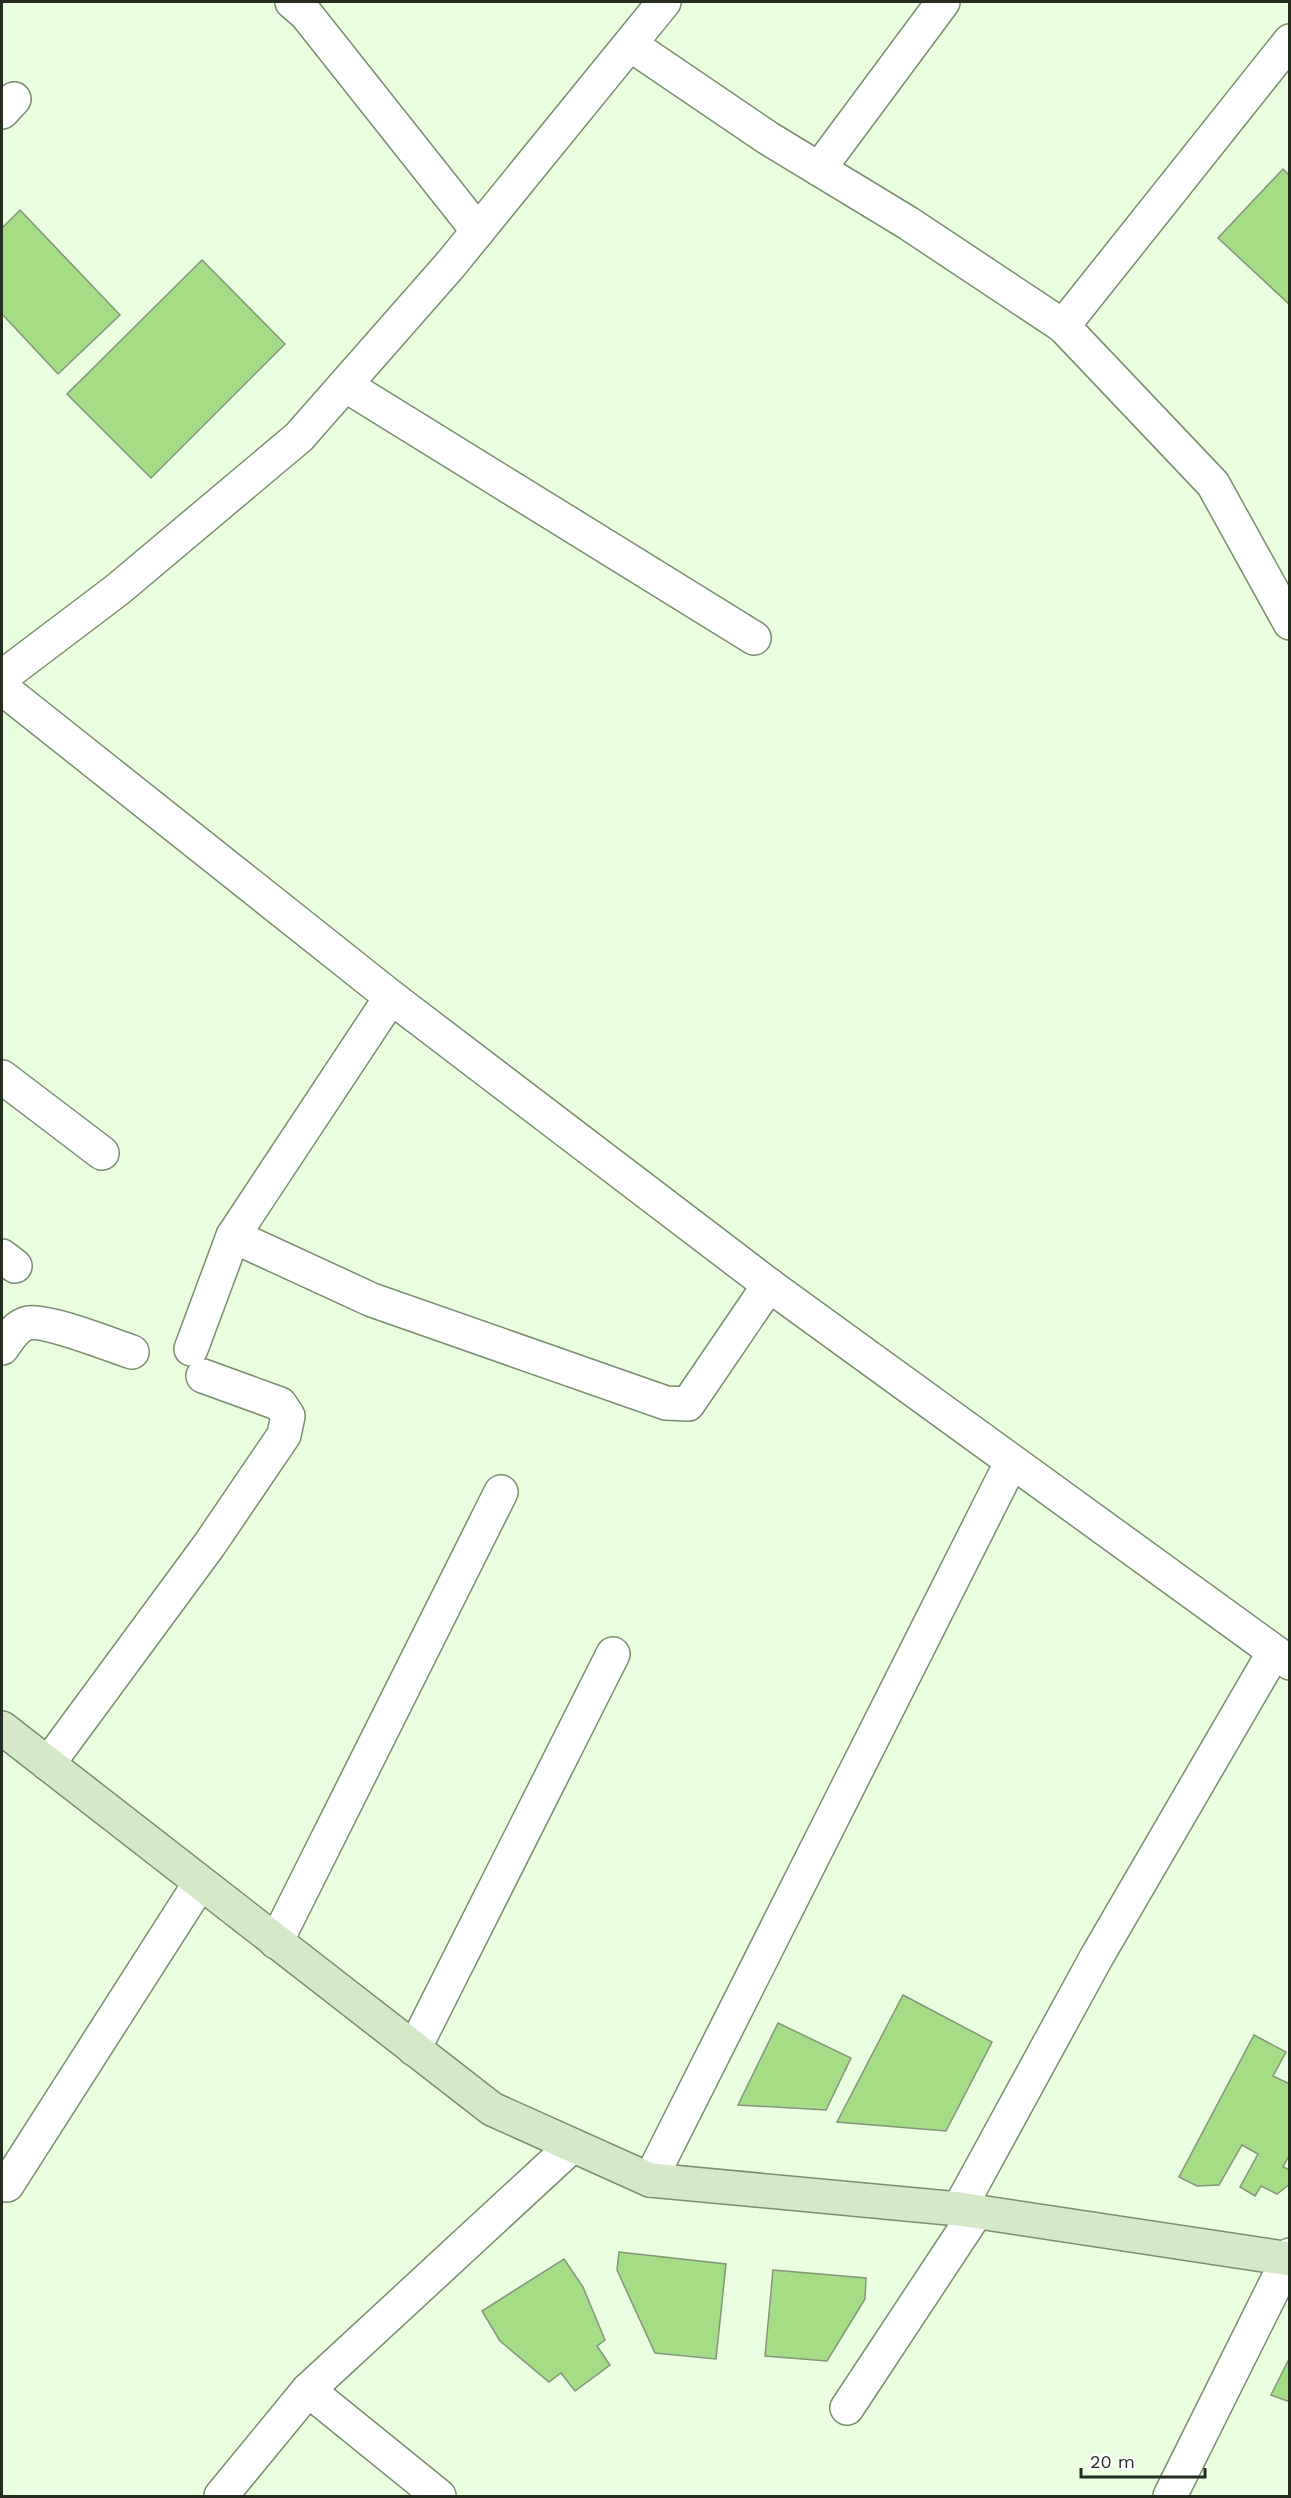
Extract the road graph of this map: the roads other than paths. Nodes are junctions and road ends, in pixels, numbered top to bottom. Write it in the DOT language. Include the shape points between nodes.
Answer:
graph roads {
  1 [pos="664,2"];
  2 [pos="943,2"];
  3 [pos="304,6"];
  4 [pos="1290,40"];
  5 [pos="631,45"];
  6 [pos="819,169"];
  7 [pos="478,231"];
  8 [pos="1063,326"];
  9 [pos="345,385"];
  10 [pos="1290,623"];
  11 [pos="754,638"];
  12 [pos="2,677"];
  13 [pos="2,688"];
  14 [pos="392,997"];
  15 [pos="2,1077"];
  16 [pos="102,1153"];
  17 [pos="233,1236"];
  18 [pos="769,1285"];
  19 [pos="2,1348"];
  20 [pos="132,1352"];
  21 [pos="1011,1463"];
  22 [pos="501,1492"];
  23 [pos="614,1654"];
  24 [pos="1282,1658"];
  25 [pos="2,1728"];
  26 [pos="48,1764"];
  27 [pos="200,1883"];
  28 [pos="276,1942"];
  29 [pos="414,2049"];
  30 [pos="572,2146"];
  31 [pos="650,2181"];
  32 [pos="7,2185"];
  33 [pos="968,2210"];
  34 [pos="1289,2258"];
  35 [pos="308,2390"];
  36 [pos="847,2408"];
  37 [pos="221,2496"];
  38 [pos="439,2496"];
  39 [pos="1170,2496"];
  1 -- 5 [label="street"];
  2 -- 6 [label="street"];
  3 -- 7 [label="street"];
  4 -- 8 [label="street"];
  5 -- 6 [label="street"];
  5 -- 7 [label="street"];
  6 -- 8 [label="street"];
  7 -- 9 [label="street"];
  8 -- 10 [label="street" via="1214,484"];
  9 -- 11 [label="street"];
  9 -- 12 [label="street" via="299,437 117,590"];
  13 -- 14 [label="street"];
  14 -- 17 [label="street"];
  14 -- 18 [label="street"];
  15 -- 16 [label="street"];
  17 -- 18 [label="street" via="372,1299 666,1403 688,1404"];
  17 -- 26 [label="street" via="197,1362 280,1404 288,1416 284,1435 210,1544"];
  18 -- 21 [label="street"];
  19 -- 20 [label="street" via="16,1329 29,1323 48,1325"];
  21 -- 24 [label="street"];
  21 -- 31 [label="street"];
  22 -- 28 [label="street"];
  23 -- 29 [label="street"];
  24 -- 33 [label="street" via="1096,1958"];
  25 -- 26 [label="main road"];
  26 -- 27 [label="main road"];
  27 -- 28 [label="main road"];
  27 -- 32 [label="street"];
  28 -- 29 [label="main road"];
  29 -- 30 [label="main road" via="492,2109"];
  30 -- 31 [label="main road"];
  30 -- 35 [label="street"];
  31 -- 33 [label="main road"];
  33 -- 34 [label="main road"];
  33 -- 36 [label="street"];
  34 -- 39 [label="street"];
  35 -- 37 [label="street"];
  35 -- 38 [label="street"];
}
